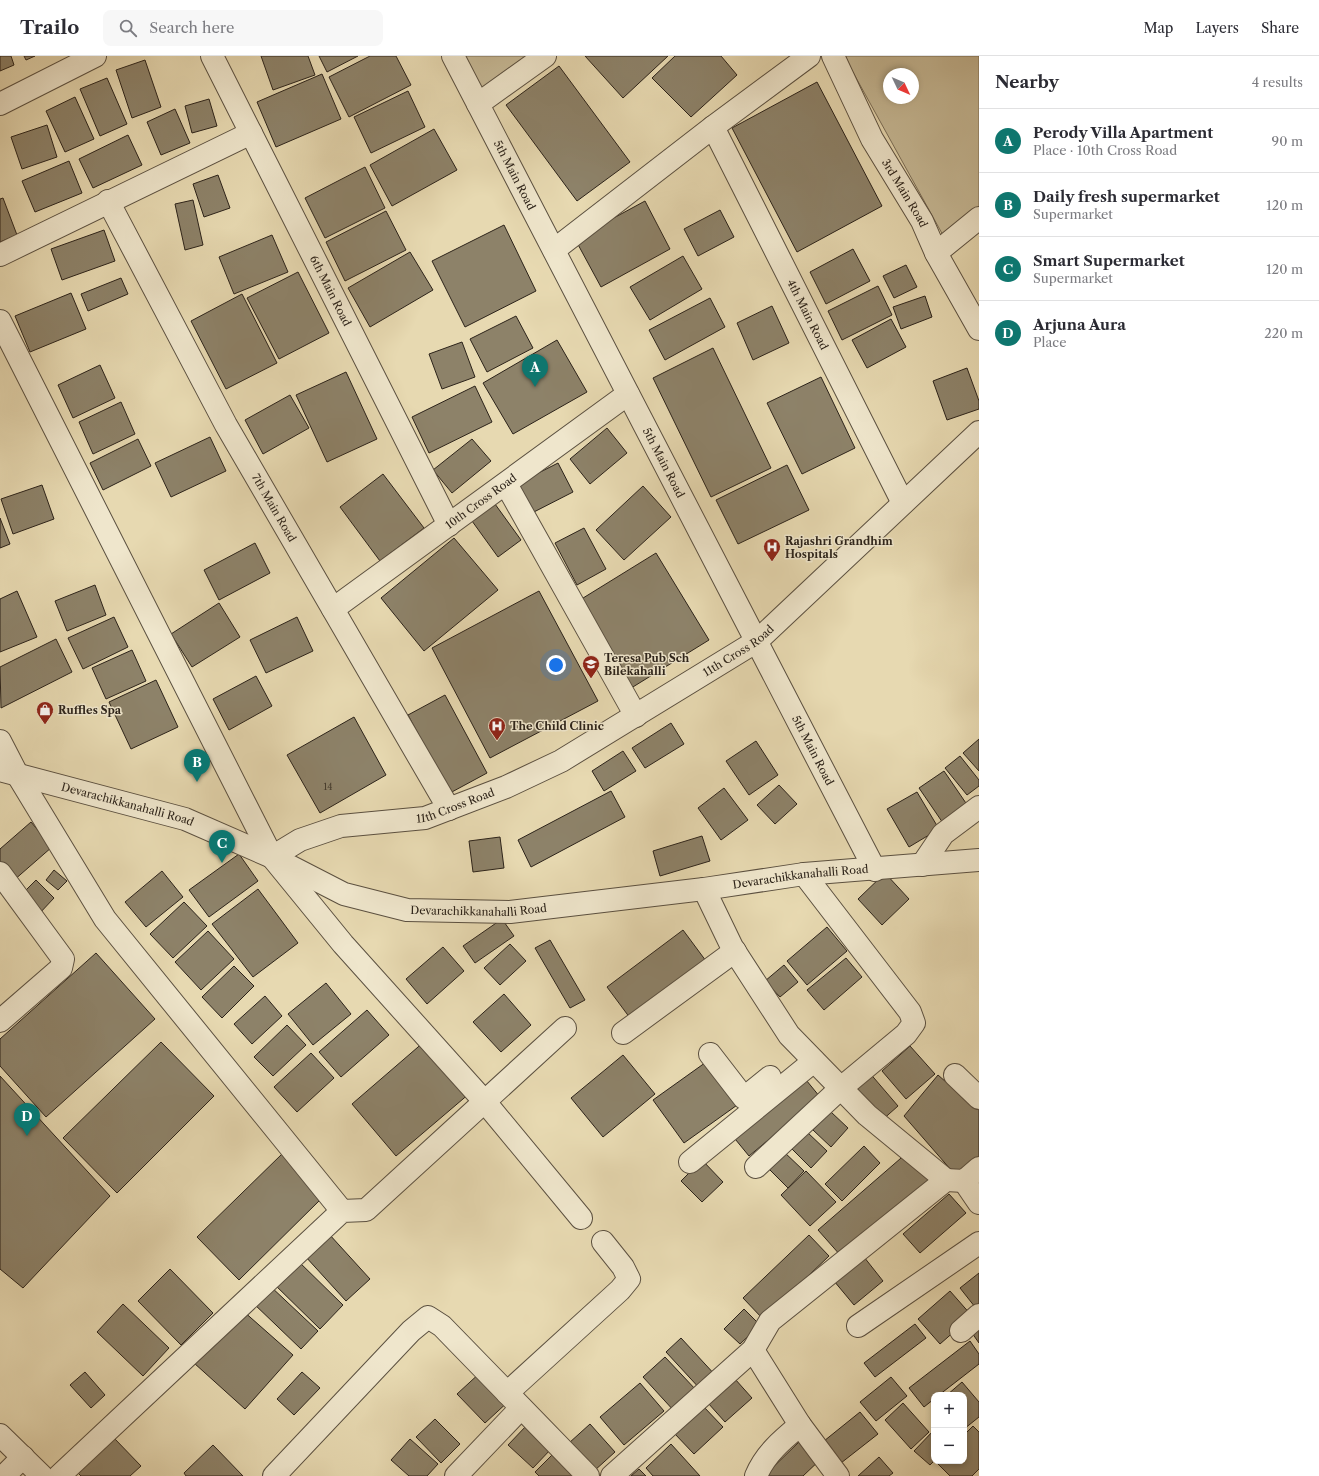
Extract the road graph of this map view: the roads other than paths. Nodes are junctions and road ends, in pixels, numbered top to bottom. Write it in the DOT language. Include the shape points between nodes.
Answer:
graph roads {
  1 [pos="95,56"];
  2 [pos="212,56"];
  3 [pos="453,56"];
  4 [pos="545,56"];
  5 [pos="809,56"];
  6 [pos="833,56"];
  7 [pos="0,104"];
  8 [pos="478,104"];
  9 [pos="713,127"];
  10 [pos="251,133"];
  11 [pos="108,202"];
  12 [pos="979,218"];
  13 [pos="554,250"];
  14 [pos="936,253"];
  15 [pos="0,255"];
  16 [pos="0,321"];
  17 [pos="979,329"];
  18 [pos="628,394"];
  19 [pos="979,432"];
  20 [pos="506,484"];
  21 [pos="904,503"];
  22 [pos="449,525"];
  23 [pos="334,609"];
  24 [pos="757,641"];
  25 [pos="636,716"];
  26 [pos="0,741"];
  27 [pos="8,772"];
  28 [pos="979,807"];
  29 [pos="449,809"];
  30 [pos="272,857"];
  31 [pos="979,860"];
  32 [pos="922,865"];
  33 [pos="875,870"];
  34 [pos="0,873"];
  35 [pos="804,874"];
  36 [pos="704,889"];
  37 [pos="735,951"];
  38 [pos="0,1020"];
  39 [pos="565,1028"];
  40 [pos="623,1033"];
  41 [pos="710,1054"];
  42 [pos="809,1056"];
  43 [pos="955,1075"];
  44 [pos="841,1088"];
  45 [pos="979,1098"];
  46 [pos="485,1102"];
  47 [pos="690,1162"];
  48 [pos="756,1166"];
  49 [pos="963,1176"];
  50 [pos="979,1203"];
  51 [pos="342,1211"];
  52 [pos="581,1218"];
  53 [pos="602,1242"];
  54 [pos="979,1243"];
  55 [pos="979,1315"];
  56 [pos="858,1326"];
  57 [pos="961,1331"];
  58 [pos="753,1350"];
  59 [pos="514,1400"];
  60 [pos="800,1425"];
  61 [pos="0,1435"];
  62 [pos="23,1457"];
  63 [pos="4,1476"];
  64 [pos="42,1476"];
  65 [pos="59,1476"];
  66 [pos="274,1476"];
  67 [pos="456,1476"];
  68 [pos="588,1476"];
  69 [pos="612,1476"];
  70 [pos="756,1476"];
  71 [pos="838,1476"];
  1 -- 7 [label="street"];
  2 -- 10 [label="street, 6th Main Road"];
  3 -- 8 [label="street, 5th Main Road"];
  4 -- 8 [label="street"];
  5 -- 9 [label="street"];
  6 -- 14 [label="street, 3rd Main Road" via="872,139 922,221"];
  8 -- 13 [label="street, 5th Main Road"];
  9 -- 13 [label="street"];
  9 -- 21 [label="street, 4th Main Road"];
  10 -- 11 [label="street"];
  10 -- 22 [label="street, 6th Main Road"];
  11 -- 15 [label="street"];
  11 -- 23 [label="street, 7th Main Road" via="226,425"];
  12 -- 14 [label="street"];
  13 -- 18 [label="street, 5th Main Road"];
  14 -- 17 [label="street, 3rd Main Road"];
  16 -- 30 [label="street"];
  18 -- 20 [label="street, 10th Cross Road"];
  18 -- 24 [label="street, 5th Main Road"];
  19 -- 21 [label="street, 11th Cross Road"];
  20 -- 22 [label="street, 10th Cross Road"];
  20 -- 25 [label="street"];
  21 -- 24 [label="street, 11th Cross Road"];
  22 -- 23 [label="street, 10th Cross Road"];
  23 -- 29 [label="street, 7th Main Road"];
  24 -- 25 [label="street, 11th Cross Road"];
  24 -- 33 [label="street, 5th Main Road"];
  25 -- 29 [label="street, 11th Cross Road" via="561,761 506,787"];
  26 -- 27 [label="street"];
  27 -- 30 [label="street, Devarachikkanahalli Road" via="185,819"];
  27 -- 51 [label="street" via="105,919"];
  28 -- 32 [label="street" via="943,834"];
  29 -- 30 [label="street, 11th Cross Road" via="425,818 341,826 300,840"];
  30 -- 36 [label="street, Devarachikkanahalli Road" via="344,894 407,910 510,912"];
  30 -- 46 [label="street" via="343,944"];
  31 -- 32 [label="street, Devarachikkanahalli Road"];
  32 -- 33 [label="street, Devarachikkanahalli Road"];
  33 -- 35 [label="street, Devarachikkanahalli Road"];
  34 -- 38 [label="street" via="63,959 61,968"];
  35 -- 36 [label="street, Devarachikkanahalli Road"];
  35 -- 44 [label="street" via="910,1012 914,1023 906,1034"];
  36 -- 37 [label="street"];
  37 -- 40 [label="street"];
  37 -- 42 [label="street" via="789,1035"];
  39 -- 46 [label="street"];
  41 -- 42 [label="street" via="744,1098"];
  42 -- 44 [label="street"];
  42 -- 47 [label="street"];
  43 -- 45 [label="street"];
  44 -- 48 [label="street"];
  44 -- 49 [label="street" via="867,1115"];
  46 -- 51 [label="street" via="366,1210"];
  46 -- 52 [label="street"];
  49 -- 50 [label="street"];
  49 -- 58 [label="street" via="770,1321"];
  51 -- 65 [label="street"];
  53 -- 59 [label="street" via="623,1267 629,1279"];
  54 -- 56 [label="street"];
  55 -- 57 [label="street"];
  58 -- 60 [label="street"];
  58 -- 69 [label="street"];
  59 -- 66 [label="street" via="442,1326 428,1317 411,1331"];
  59 -- 67 [label="street"];
  59 -- 68 [label="street"];
  60 -- 70 [label="street" via="772,1449 761,1463"];
  60 -- 71 [label="street"];
  61 -- 62 [label="street"];
  62 -- 63 [label="street"];
  62 -- 64 [label="street"];
}
